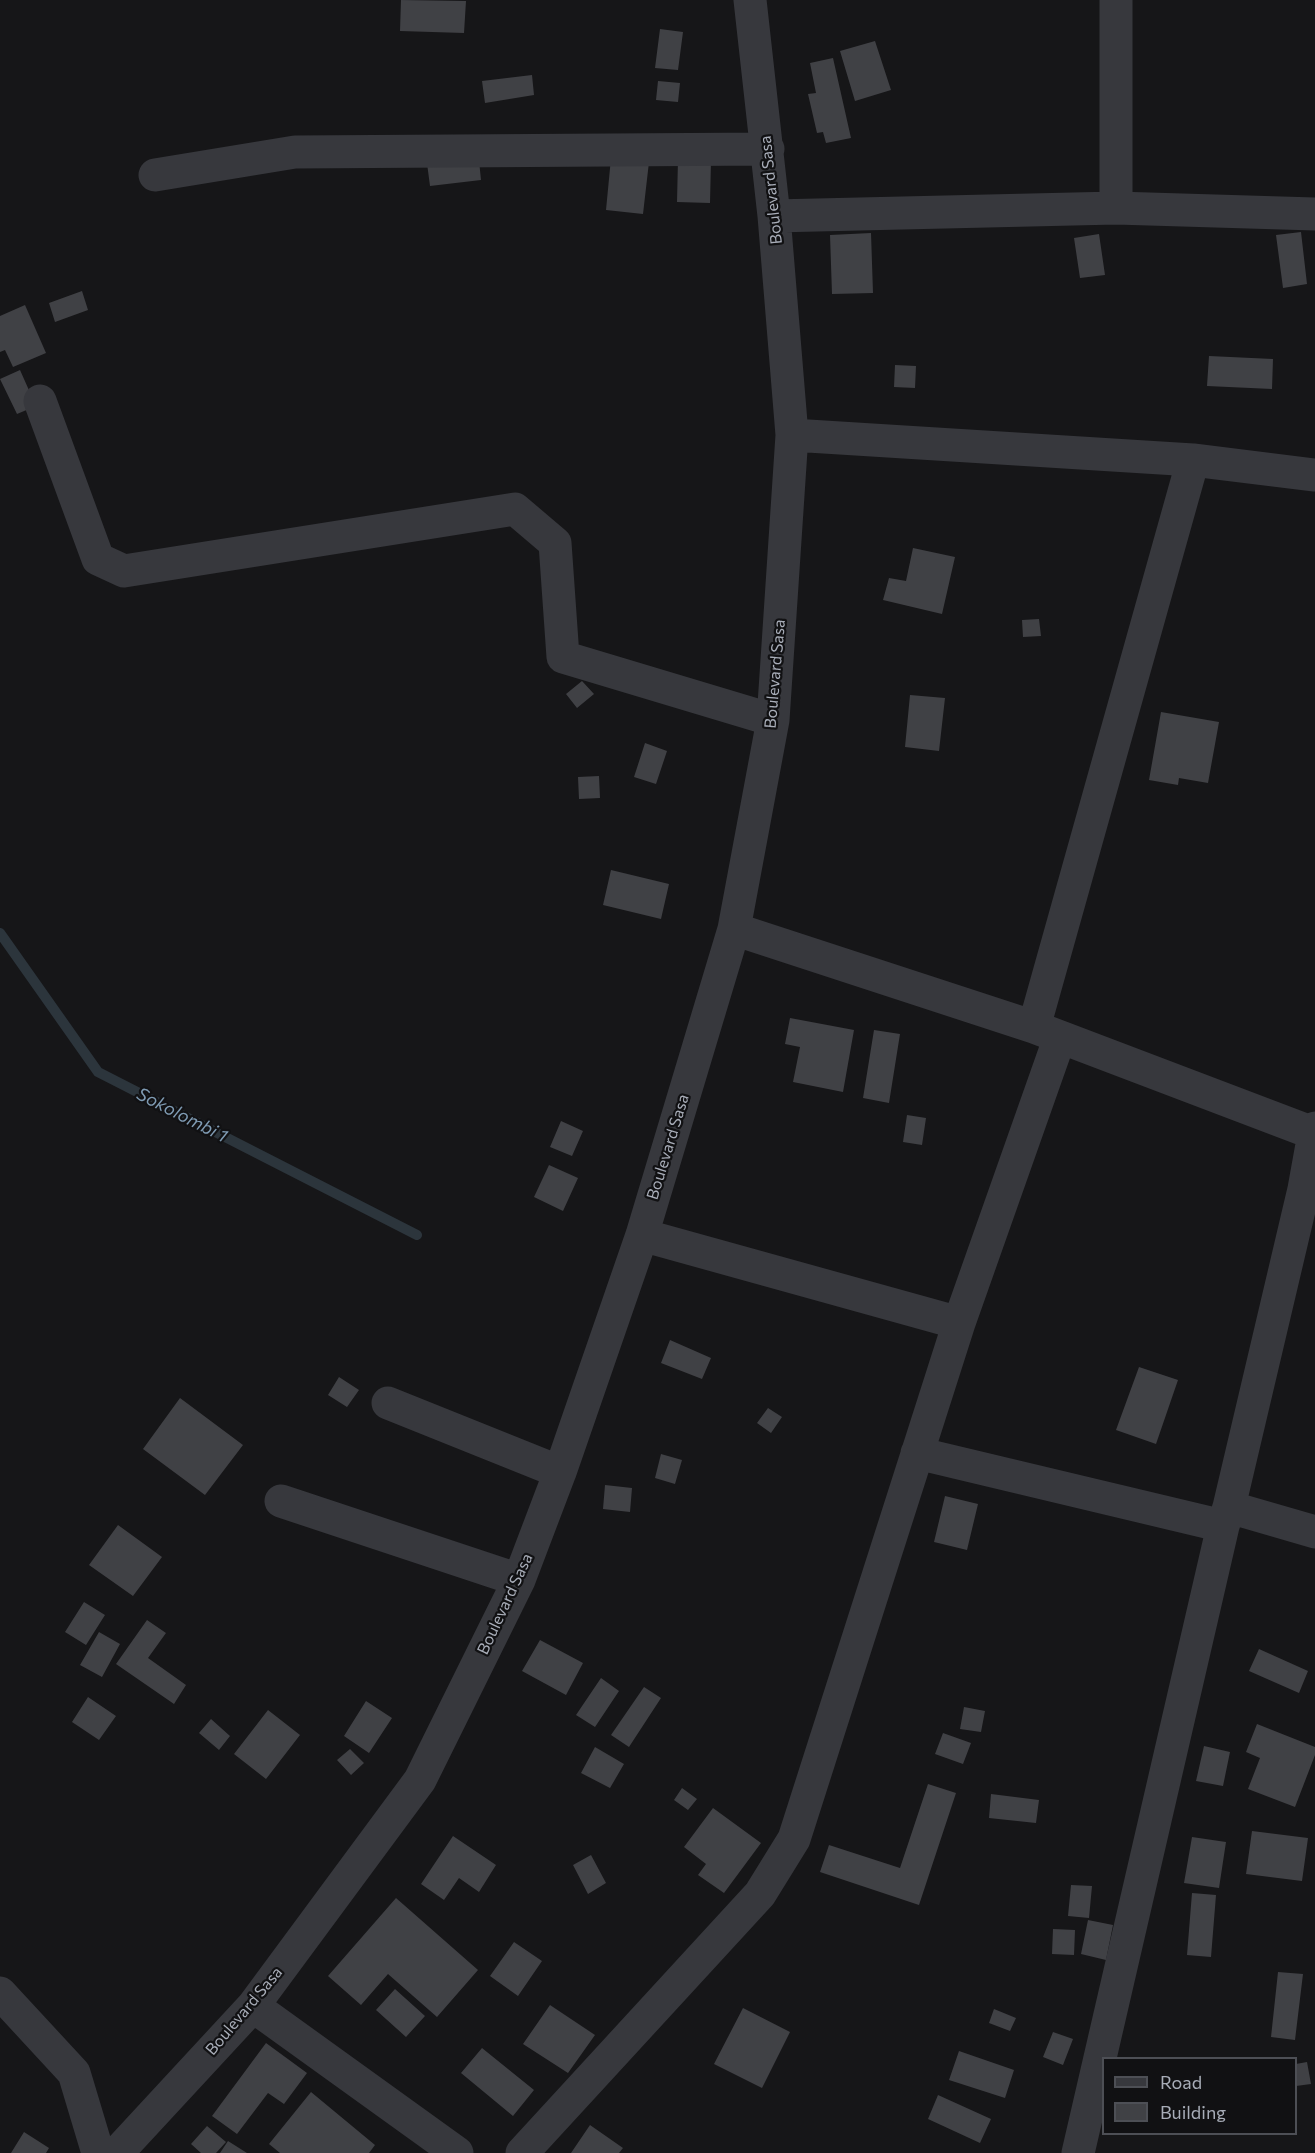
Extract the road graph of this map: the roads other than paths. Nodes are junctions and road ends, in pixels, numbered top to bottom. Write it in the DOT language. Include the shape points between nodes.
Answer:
graph roads {
  1 [pos="750,0"];
  2 [pos="1116,0"];
  3 [pos="768,149"];
  4 [pos="155,175"];
  5 [pos="1116,208"];
  6 [pos="1315,214"];
  7 [pos="774,216"];
  8 [pos="40,401"];
  9 [pos="792,435"];
  10 [pos="1194,460"];
  11 [pos="1315,475"];
  12 [pos="773,720"];
  13 [pos="734,929"];
  14 [pos="1047,1032"];
  15 [pos="1314,1130"];
  16 [pos="1310,1191"];
  17 [pos="642,1235"];
  18 [pos="959,1323"];
  19 [pos="388,1403"];
  20 [pos="917,1453"];
  21 [pos="560,1472"];
  22 [pos="281,1501"];
  23 [pos="1226,1516"];
  24 [pos="1315,1532"];
  25 [pos="519,1580"];
  26 [pos="0,1993"];
  27 [pos="253,2006"];
  28 [pos="98,2153"];
  29 [pos="117,2153"];
  30 [pos="457,2153"];
  31 [pos="522,2153"];
  32 [pos="1078,2153"];
  1 -- 3 [label="street, Boulevard Sasa"];
  2 -- 5 [label="street"];
  3 -- 4 [label="street" via="295,153"];
  3 -- 7 [label="street, Boulevard Sasa"];
  5 -- 6 [label="street"];
  5 -- 7 [label="street"];
  7 -- 9 [label="street, Boulevard Sasa"];
  8 -- 12 [label="street" via="98,559 124,571 515,509 555,543 563,657"];
  9 -- 10 [label="street"];
  9 -- 12 [label="street, Boulevard Sasa"];
  10 -- 11 [label="street"];
  10 -- 14 [label="street"];
  12 -- 13 [label="street, Boulevard Sasa"];
  13 -- 14 [label="street"];
  13 -- 17 [label="street, Boulevard Sasa"];
  14 -- 15 [label="street"];
  14 -- 18 [label="street"];
  15 -- 16 [label="street"];
  16 -- 23 [label="street"];
  17 -- 18 [label="street"];
  17 -- 21 [label="street, Boulevard Sasa"];
  18 -- 20 [label="street"];
  19 -- 21 [label="street"];
  20 -- 23 [label="street"];
  20 -- 31 [label="street" via="794,1839 760,1894"];
  21 -- 25 [label="street, Boulevard Sasa"];
  22 -- 25 [label="street"];
  23 -- 24 [label="street"];
  23 -- 32 [label="street"];
  25 -- 27 [label="street, Boulevard Sasa" via="420,1780"];
  26 -- 28 [label="street" via="74,2073"];
  27 -- 29 [label="street, Boulevard Sasa"];
  27 -- 30 [label="street"];
}
